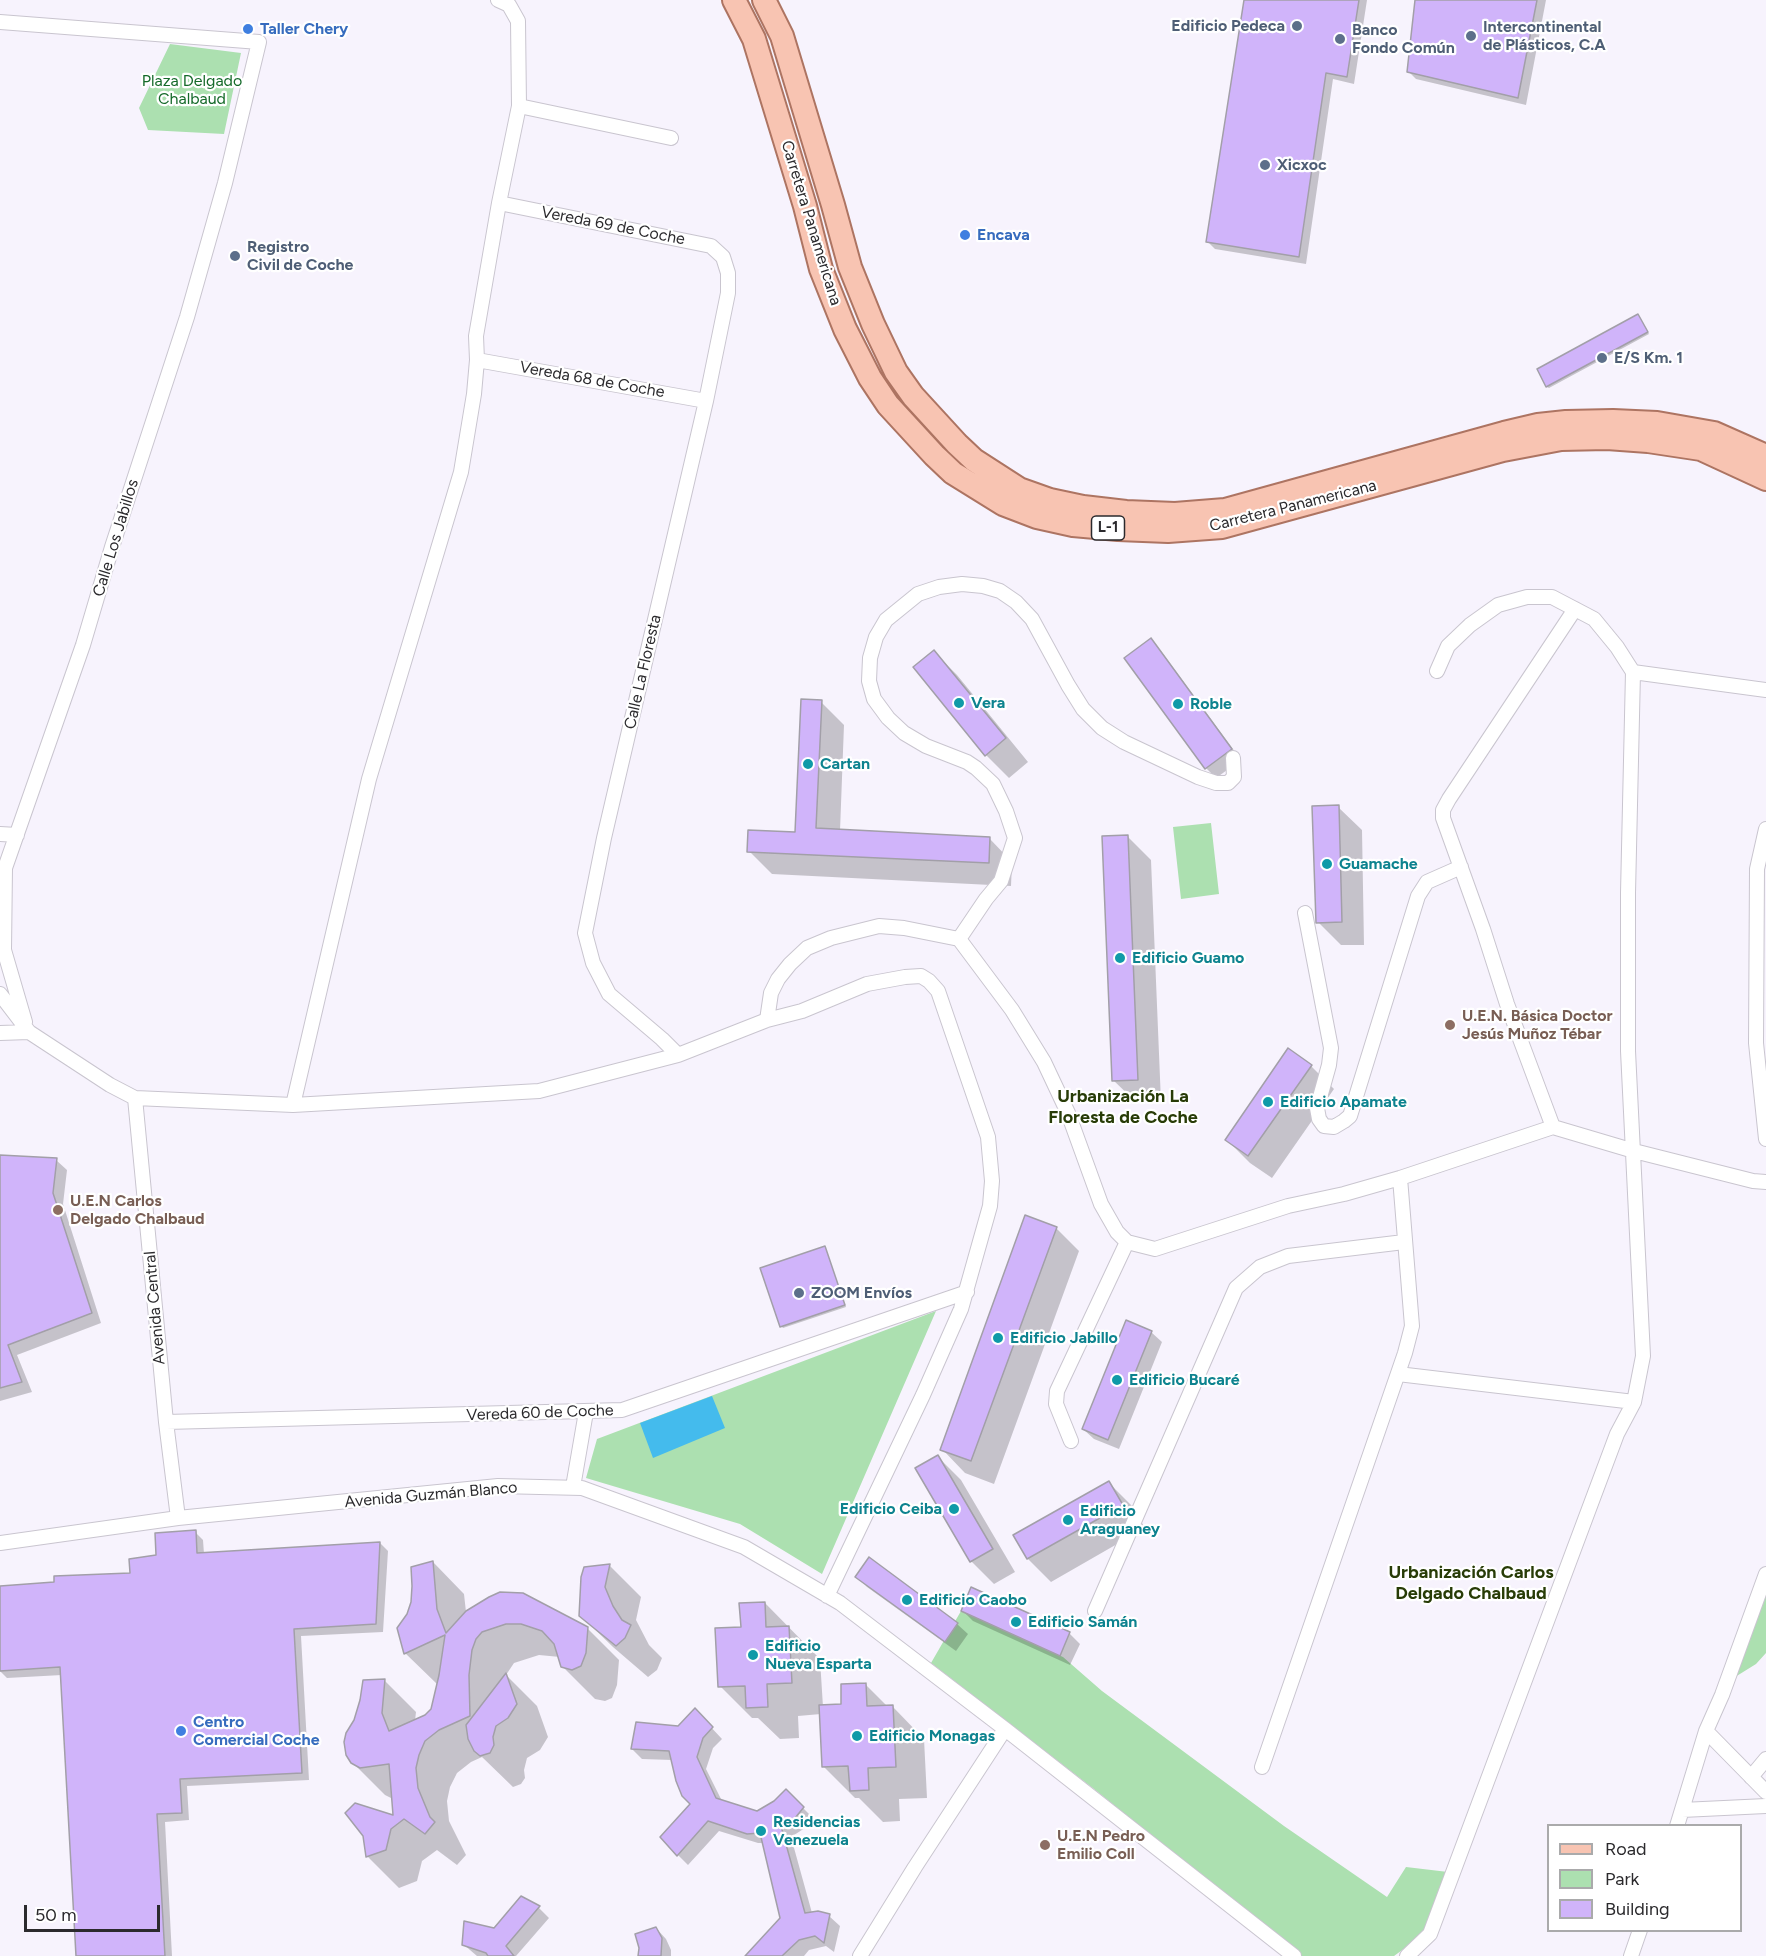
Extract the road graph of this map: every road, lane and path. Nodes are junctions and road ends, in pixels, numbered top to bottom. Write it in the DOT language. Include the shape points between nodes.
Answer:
graph roads {
  1 [pos="498,0"];
  2 [pos="734,0"];
  3 [pos="764,0"];
  4 [pos="0,22"];
  5 [pos="519,106"];
  6 [pos="671,138"];
  7 [pos="499,203"];
  8 [pos="723,257"];
  9 [pos="477,360"];
  10 [pos="706,401"];
  11 [pos="1766,456"];
  12 [pos="1766,479"];
  13 [pos="1575,609"];
  14 [pos="1437,671"];
  15 [pos="1633,672"];
  16 [pos="1766,690"];
  17 [pos="1233,758"];
  18 [pos="1766,829"];
  19 [pos="0,834"];
  20 [pos="16,835"];
  21 [pos="1461,867"];
  22 [pos="1305,913"];
  23 [pos="959,939"];
  24 [pos="0,994"];
  25 [pos="767,1020"];
  26 [pos="28,1032"];
  27 [pos="0,1033"];
  28 [pos="678,1055"];
  29 [pos="135,1098"];
  30 [pos="293,1105"];
  31 [pos="1553,1127"];
  32 [pos="1766,1139"];
  33 [pos="1634,1151"];
  34 [pos="1400,1178"];
  35 [pos="1766,1182"];
  36 [pos="1127,1242"];
  37 [pos="1404,1242"];
  38 [pos="967,1292"];
  39 [pos="1398,1374"];
  40 [pos="1634,1402"];
  41 [pos="586,1412"];
  42 [pos="166,1422"];
  43 [pos="1071,1441"];
  44 [pos="573,1487"];
  45 [pos="178,1518"];
  46 [pos="0,1543"];
  47 [pos="1766,1574"];
  48 [pos="827,1596"];
  49 [pos="1095,1611"];
  50 [pos="1005,1729"];
  51 [pos="1706,1731"];
  52 [pos="1766,1759"];
  53 [pos="1262,1767"];
  54 [pos="1751,1777"];
  55 [pos="1766,1792"];
  56 [pos="1766,1806"];
  57 [pos="1682,1810"];
  58 [pos="1678,1824"];
  59 [pos="1639,1932"];
  60 [pos="860,1956"];
  61 [pos="1294,1956"];
  62 [pos="1407,1956"];
  63 [pos="1631,1956"];
  1 -- 5 [label="street" via="509,5 518,21"];
  2 -- 12 [label="main road, Carretera Panamericana / L-1" via="754,39 821,269 870,378 888,405 934,455 953,473 1003,504 1073,525 1168,531 1222,527 1503,450 1561,439 1606,438 1701,449"];
  3 -- 11 [label="main road, Carretera Panamericana / L-1" via="782,36 850,267 896,372 957,444 1019,489 1050,500 1126,512 1225,510 1504,433 1566,422 1614,421 1683,427 1714,433"];
  4 -- 20 [label="street, Calle Los Jabillos" via="259,42 187,316 82,645"];
  5 -- 6 [label="street"];
  5 -- 7 [label="street"];
  7 -- 8 [label="street, Vereda 69 de Coche" via="711,246"];
  7 -- 9 [label="street" via="476,336"];
  8 -- 10 [label="street, Calle La Floresta" via="728,293"];
  9 -- 10 [label="street, Vereda 68 de Coche"];
  9 -- 30 [label="street" via="461,472 369,779"];
  10 -- 28 [label="street, Calle La Floresta" via="585,933 593,963 609,994"];
  13 -- 14 [label="street" via="1552,597 1527,597 1498,605 1448,646"];
  13 -- 15 [label="street" via="1594,620"];
  13 -- 21 [label="street" via="1443,810"];
  15 -- 16 [label="street"];
  15 -- 33 [label="street" via="1628,1051"];
  17 -- 23 [label="street" via="1234,777 1228,783 1216,783 1124,742 1102,728 1068,686 1032,619 1000,591 962,584 918,594 886,620 876,637 869,681 874,699 904,733 967,762 993,784 1015,838 1001,881"];
  18 -- 32 [label="street" via="1757,868 1756,1043"];
  19 -- 20 [label="street"];
  20 -- 26 [label="street, Calle Los Jabillos" via="5,868 4,951"];
  21 -- 22 [label="street" via="1427,882 1418,896 1350,1116 1334,1127 1324,1126 1317,1108 1331,1048"];
  21 -- 31 [label="street"];
  23 -- 25 [label="street" via="879,926 807,948 778,979 771,993"];
  23 -- 36 [label="street" via="1012,1010 1044,1062 1068,1113 1101,1204"];
  24 -- 26 [label="street"];
  25 -- 28 [label="street"];
  25 -- 38 [label="street" via="885,980 921,976 938,991 988,1137 991,1161 990,1206"];
  26 -- 27 [label="street"];
  26 -- 29 [label="street"];
  28 -- 30 [label="street" via="539,1091"];
  29 -- 30 [label="street"];
  29 -- 42 [label="street, Avenida Central"];
  31 -- 33 [label="street"];
  31 -- 34 [label="street"];
  33 -- 35 [label="street"];
  33 -- 40 [label="street" via="1643,1356"];
  34 -- 36 [label="street" via="1288,1206 1155,1249"];
  34 -- 37 [label="street"];
  36 -- 43 [label="street" via="1057,1391 1056,1404"];
  37 -- 39 [label="street" via="1412,1326"];
  37 -- 49 [label="street" via="1288,1256 1260,1267 1236,1288"];
  38 -- 41 [label="street, Vereda 60 de Coche" via="622,1410"];
  38 -- 48 [label="street" via="923,1395"];
  39 -- 40 [label="street"];
  39 -- 53 [label="street"];
  40 -- 62 [label="street" via="1617,1434 1430,1934"];
  41 -- 42 [label="street, Vereda 60 de Coche"];
  41 -- 44 [label="street"];
  42 -- 45 [label="street, Avenida Central"];
  44 -- 45 [label="street, Avenida Guzmán Blanco" via="498,1486"];
  44 -- 48 [label="street, Avenida Guzmán Blanco" via="744,1547"];
  45 -- 46 [label="street, Avenida Guzmán Blanco"];
  47 -- 51 [label="street"];
  48 -- 50 [label="street, Avenida Guzmán Blanco"];
  50 -- 60 [label="street"];
  50 -- 61 [label="street, Avenida Guzmán Blanco"];
  51 -- 54 [label="street"];
  51 -- 57 [label="street"];
  52 -- 54 [label="street"];
  54 -- 55 [label="street"];
  56 -- 57 [label="street"];
  57 -- 58 [label="street"];
  59 -- 63 [label="street"];
}
